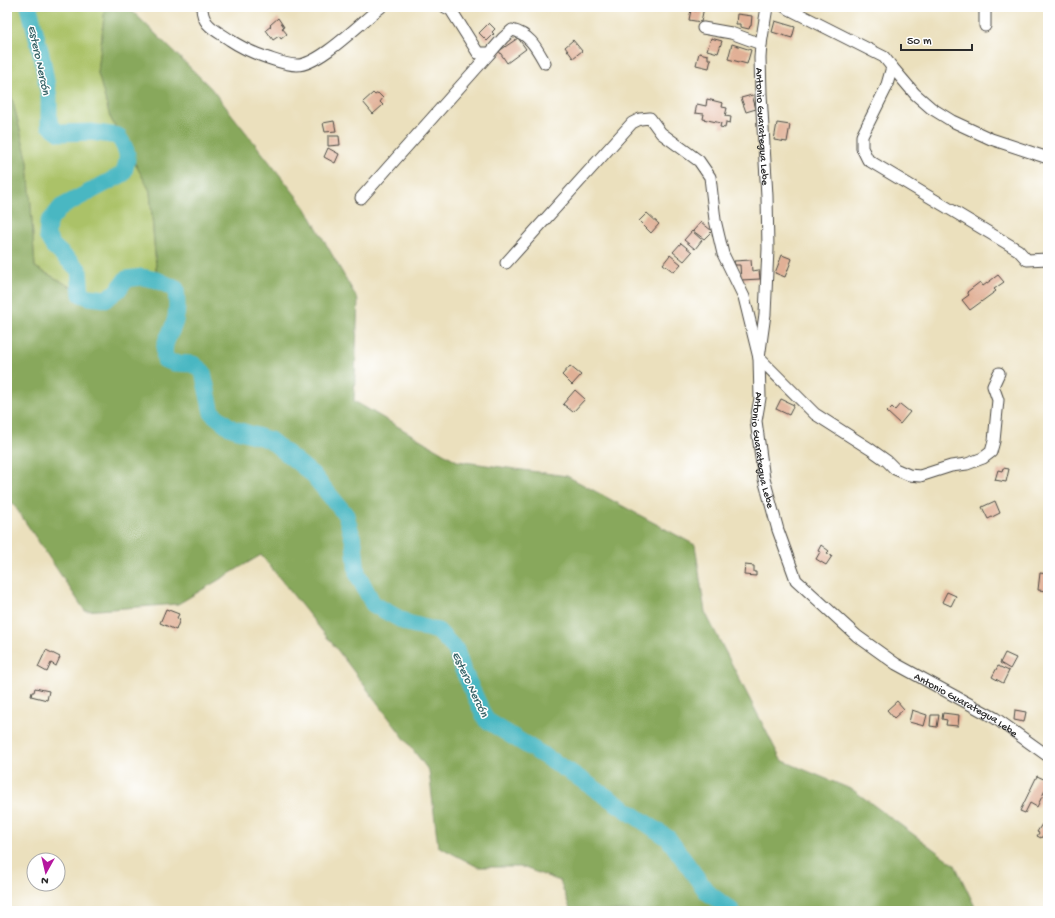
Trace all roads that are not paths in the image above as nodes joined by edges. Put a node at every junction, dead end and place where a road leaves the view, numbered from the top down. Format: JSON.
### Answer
{"nodes":[{"id":1,"x":202,"y":7,"type":"edge"},
{"id":2,"x":381,"y":7,"type":"edge"},
{"id":3,"x":445,"y":7,"type":"edge"},
{"id":4,"x":767,"y":7,"type":"edge"},
{"id":5,"x":785,"y":7,"type":"edge"},
{"id":6,"x":985,"y":7,"type":"edge"},
{"id":7,"x":984,"y":26,"type":"dead end"},
{"id":8,"x":703,"y":28,"type":"dead end"},
{"id":9,"x":760,"y":44,"type":"junction"},
{"id":10,"x":490,"y":53,"type":"junction"},
{"id":11,"x":545,"y":63,"type":"dead end"},
{"id":12,"x":892,"y":67,"type":"junction"},
{"id":13,"x":1048,"y":158,"type":"edge"},
{"id":14,"x":361,"y":198,"type":"dead end"},
{"id":15,"x":1048,"y":259,"type":"edge"},
{"id":16,"x":506,"y":263,"type":"dead end"},
{"id":17,"x":759,"y":358,"type":"junction"},
{"id":18,"x":999,"y":373,"type":"dead end"},
{"id":19,"x":1048,"y":756,"type":"edge"}],
"edges":[{"from":1,"to":2,"type":"street"},
{"from":3,"to":10,"type":"street"},
{"from":4,"to":9,"type":"street","name":"Antonio Guarategua Lebe"},
{"from":5,"to":12,"type":"street"},
{"from":6,"to":7,"type":"street"},
{"from":8,"to":9,"type":"street"},
{"from":9,"to":17,"type":"street","name":"Antonio Guarategua Lebe"},
{"from":10,"to":11,"type":"street"},
{"from":10,"to":14,"type":"street"},
{"from":12,"to":13,"type":"street"},
{"from":12,"to":15,"type":"street"},
{"from":16,"to":17,"type":"street"},
{"from":17,"to":18,"type":"street"},
{"from":17,"to":19,"type":"street","name":"Antonio Guarategua Lebe"}]}
